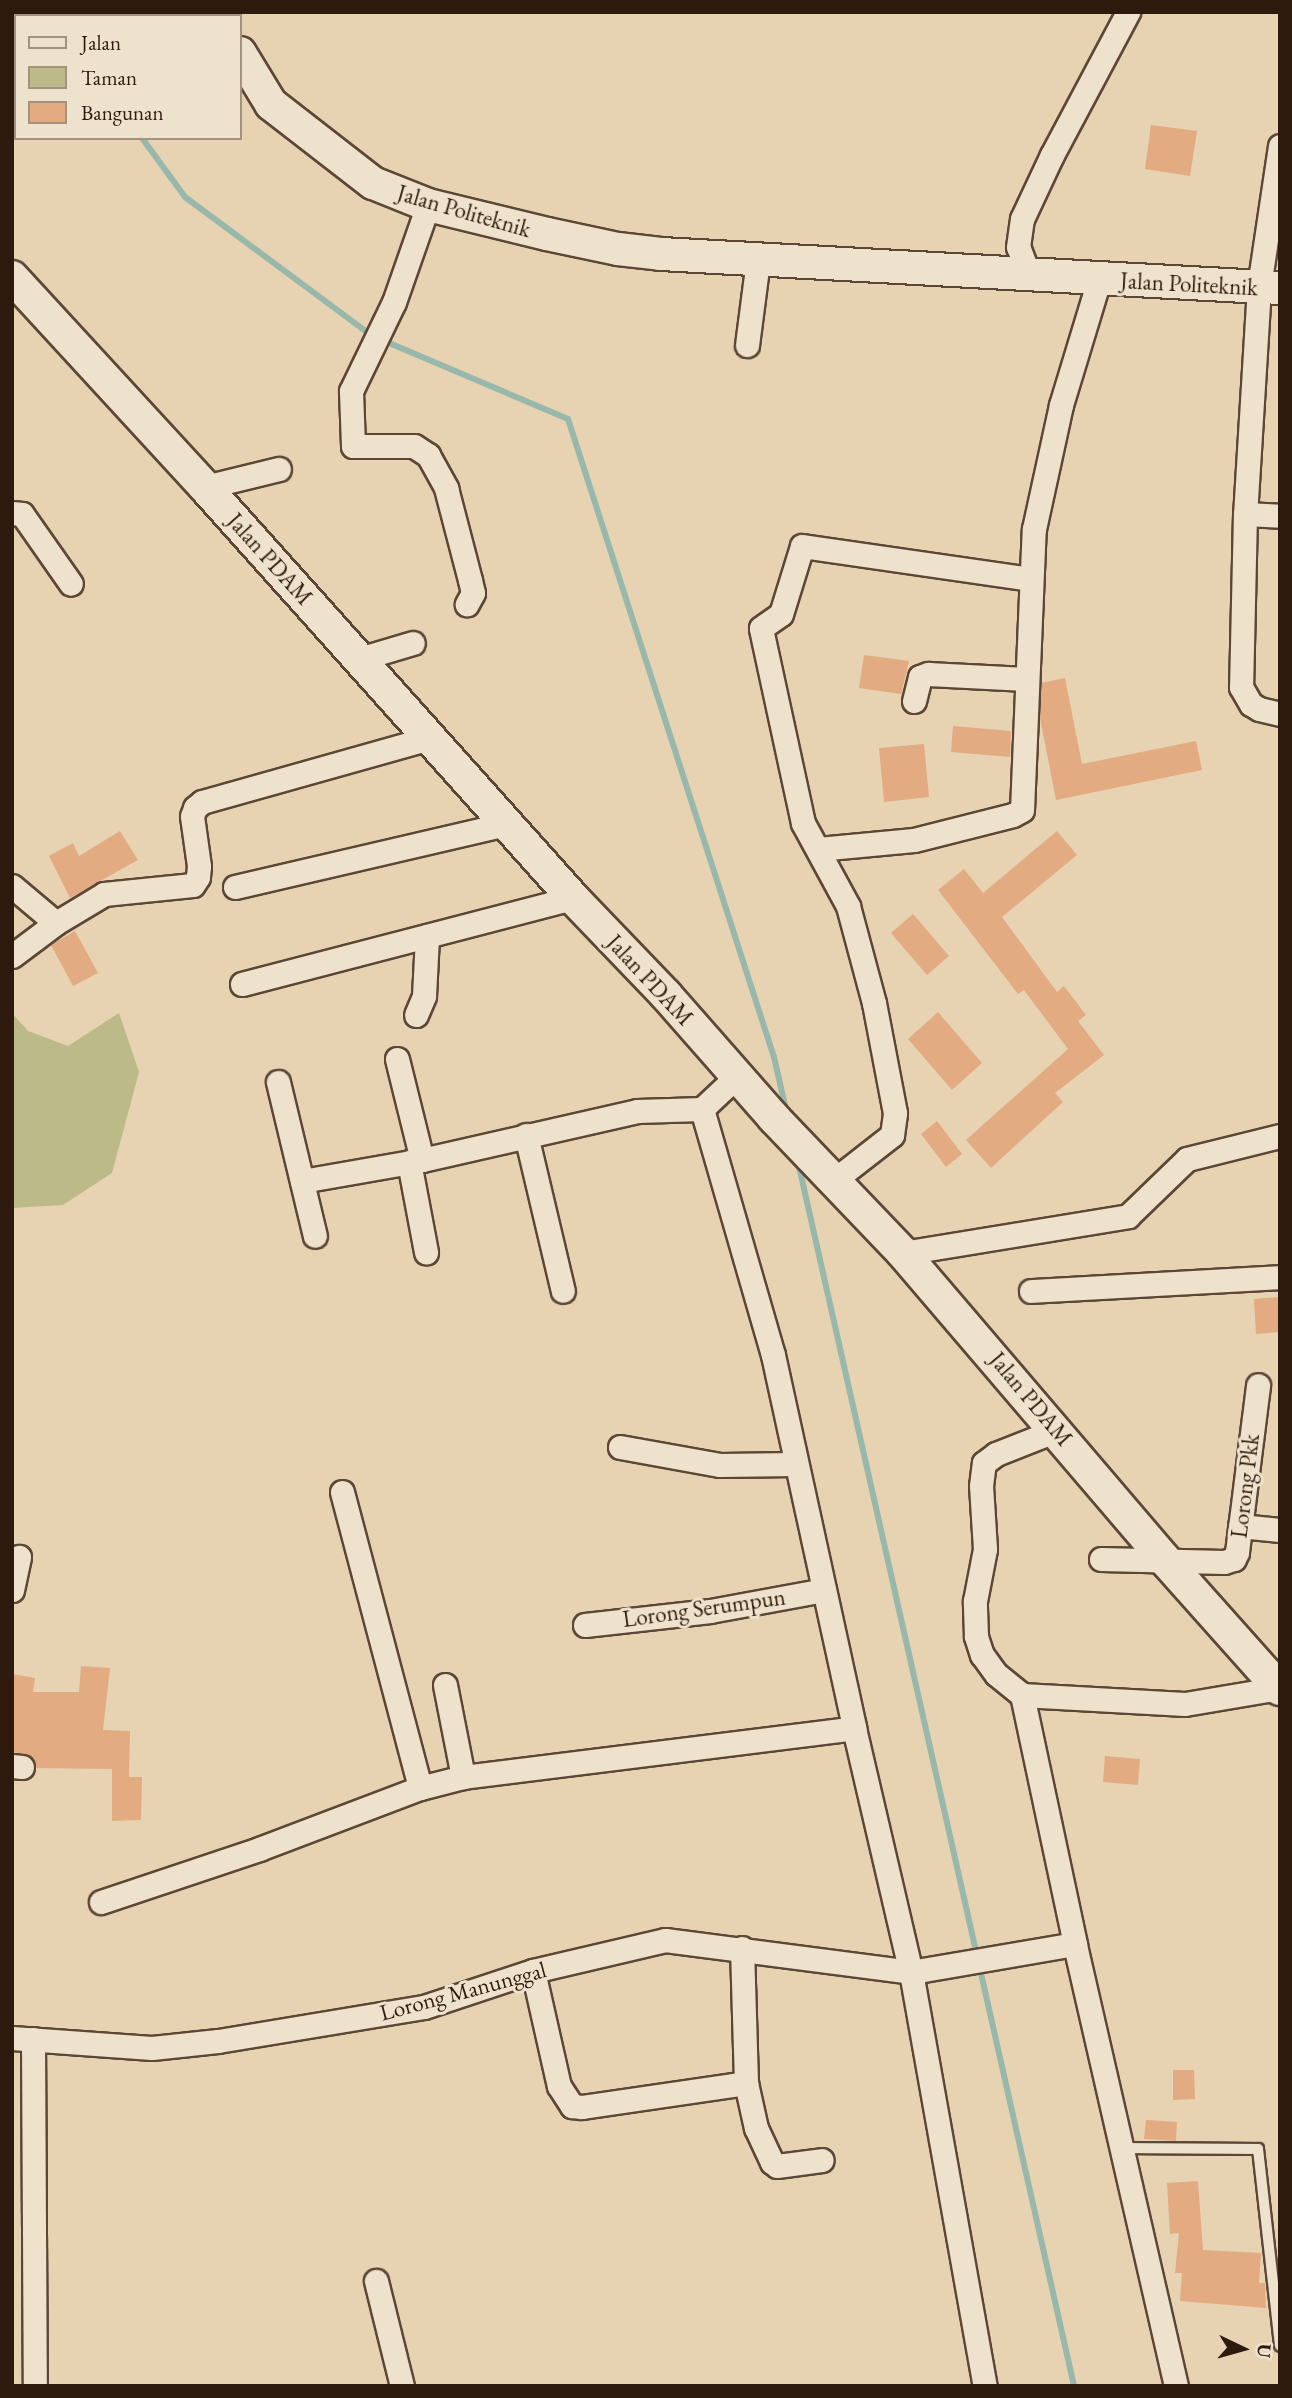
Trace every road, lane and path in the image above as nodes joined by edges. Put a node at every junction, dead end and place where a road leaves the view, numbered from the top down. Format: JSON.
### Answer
{"nodes":[{"id":1,"x":1128,"y":12,"type":"edge"},
{"id":2,"x":242,"y":56,"type":"edge"},
{"id":3,"x":1280,"y":146,"type":"edge"},
{"id":4,"x":428,"y":205,"type":"junction"},
{"id":5,"x":758,"y":260,"type":"junction"},
{"id":6,"x":1029,"y":275,"type":"junction"},
{"id":7,"x":12,"y":277,"type":"edge"},
{"id":8,"x":1099,"y":280,"type":"junction"},
{"id":9,"x":1269,"y":288,"type":"edge"},
{"id":10,"x":747,"y":345,"type":"dead end"},
{"id":11,"x":279,"y":469,"type":"dead end"},
{"id":12,"x":205,"y":487,"type":"junction"},
{"id":13,"x":12,"y":513,"type":"edge"},
{"id":14,"x":1245,"y":514,"type":"junction"},
{"id":15,"x":1280,"y":516,"type":"edge"},
{"id":16,"x":1031,"y":579,"type":"junction"},
{"id":17,"x":71,"y":584,"type":"dead end"},
{"id":18,"x":467,"y":604,"type":"dead end"},
{"id":19,"x":413,"y":643,"type":"dead end"},
{"id":20,"x":359,"y":659,"type":"junction"},
{"id":21,"x":1026,"y":680,"type":"junction"},
{"id":22,"x":914,"y":701,"type":"dead end"},
{"id":23,"x":1280,"y":714,"type":"edge"},
{"id":24,"x":429,"y":738,"type":"junction"},
{"id":25,"x":505,"y":824,"type":"junction"},
{"id":26,"x":818,"y":849,"type":"junction"},
{"id":27,"x":12,"y":886,"type":"edge"},
{"id":28,"x":234,"y":887,"type":"dead end"},
{"id":29,"x":573,"y":898,"type":"junction"},
{"id":30,"x":56,"y":923,"type":"junction"},
{"id":31,"x":427,"y":936,"type":"junction"},
{"id":32,"x":12,"y":956,"type":"edge"},
{"id":33,"x":242,"y":984,"type":"dead end"},
{"id":34,"x":416,"y":1015,"type":"dead end"},
{"id":35,"x":397,"y":1059,"type":"dead end"},
{"id":36,"x":737,"y":1076,"type":"junction"},
{"id":37,"x":278,"y":1082,"type":"dead end"},
{"id":38,"x":702,"y":1109,"type":"junction"},
{"id":39,"x":526,"y":1135,"type":"junction"},
{"id":40,"x":1280,"y":1136,"type":"edge"},
{"id":41,"x":416,"y":1161,"type":"junction"},
{"id":42,"x":825,"y":1172,"type":"junction"},
{"id":43,"x":302,"y":1181,"type":"junction"},
{"id":44,"x":315,"y":1236,"type":"dead end"},
{"id":45,"x":426,"y":1252,"type":"dead end"},
{"id":46,"x":903,"y":1252,"type":"junction"},
{"id":47,"x":1280,"y":1277,"type":"edge"},
{"id":48,"x":563,"y":1291,"type":"dead end"},
{"id":49,"x":1031,"y":1291,"type":"dead end"},
{"id":50,"x":1258,"y":1385,"type":"dead end"},
{"id":51,"x":1057,"y":1430,"type":"junction"},
{"id":52,"x":620,"y":1447,"type":"dead end"},
{"id":53,"x":795,"y":1464,"type":"junction"},
{"id":54,"x":342,"y":1492,"type":"dead end"},
{"id":55,"x":1240,"y":1526,"type":"junction"},
{"id":56,"x":1280,"y":1530,"type":"edge"},
{"id":57,"x":19,"y":1557,"type":"dead end"},
{"id":58,"x":1101,"y":1559,"type":"dead end"},
{"id":59,"x":1165,"y":1560,"type":"junction"},
{"id":60,"x":12,"y":1590,"type":"edge"},
{"id":61,"x":824,"y":1590,"type":"junction"},
{"id":62,"x":585,"y":1625,"type":"dead end"},
{"id":63,"x":445,"y":1685,"type":"dead end"},
{"id":64,"x":1280,"y":1689,"type":"edge"},
{"id":65,"x":1022,"y":1695,"type":"junction"},
{"id":66,"x":853,"y":1728,"type":"junction"},
{"id":67,"x":463,"y":1776,"type":"junction"},
{"id":68,"x":419,"y":1788,"type":"junction"},
{"id":69,"x":101,"y":1902,"type":"dead end"},
{"id":70,"x":1075,"y":1944,"type":"junction"},
{"id":71,"x":742,"y":1948,"type":"junction"},
{"id":72,"x":534,"y":1971,"type":"junction"},
{"id":73,"x":911,"y":1972,"type":"junction"},
{"id":74,"x":22,"y":2039,"type":"edge"},
{"id":75,"x":746,"y":2083,"type":"junction"},
{"id":76,"x":1121,"y":2148,"type":"junction"},
{"id":77,"x":822,"y":2160,"type":"dead end"},
{"id":78,"x":376,"y":2281,"type":"dead end"},
{"id":79,"x":1280,"y":2346,"type":"edge"},
{"id":80,"x":34,"y":2386,"type":"edge"},
{"id":81,"x":402,"y":2386,"type":"edge"},
{"id":82,"x":985,"y":2386,"type":"edge"},
{"id":83,"x":1176,"y":2386,"type":"edge"}],
"edges":[{"from":1,"to":6,"type":"street"},
{"from":2,"to":4,"type":"street","name":"Jalan Politeknik"},
{"from":3,"to":9,"type":"street"},
{"from":4,"to":5,"type":"street","name":"Jalan Politeknik"},
{"from":4,"to":18,"type":"street"},
{"from":5,"to":6,"type":"street","name":"Jalan Politeknik"},
{"from":5,"to":10,"type":"street"},
{"from":6,"to":8,"type":"street","name":"Jalan Politeknik"},
{"from":7,"to":12,"type":"street","name":"Jalan PDAM"},
{"from":8,"to":9,"type":"street","name":"Jalan Politeknik"},
{"from":8,"to":16,"type":"street"},
{"from":9,"to":14,"type":"street"},
{"from":11,"to":12,"type":"street"},
{"from":12,"to":20,"type":"street","name":"Jalan PDAM"},
{"from":13,"to":17,"type":"street"},
{"from":14,"to":15,"type":"street"},
{"from":14,"to":23,"type":"street"},
{"from":16,"to":21,"type":"street"},
{"from":16,"to":26,"type":"street"},
{"from":19,"to":20,"type":"street"},
{"from":20,"to":24,"type":"street","name":"Jalan PDAM"},
{"from":21,"to":22,"type":"street"},
{"from":21,"to":26,"type":"street"},
{"from":24,"to":25,"type":"street","name":"Jalan PDAM"},
{"from":24,"to":30,"type":"street"},
{"from":25,"to":28,"type":"street"},
{"from":25,"to":29,"type":"street","name":"Jalan PDAM"},
{"from":26,"to":42,"type":"street"},
{"from":27,"to":30,"type":"street"},
{"from":29,"to":31,"type":"street"},
{"from":29,"to":36,"type":"street","name":"Jalan PDAM"},
{"from":30,"to":32,"type":"street"},
{"from":31,"to":33,"type":"street"},
{"from":31,"to":34,"type":"street"},
{"from":35,"to":41,"type":"street"},
{"from":36,"to":38,"type":"street"},
{"from":36,"to":42,"type":"street","name":"Jalan PDAM"},
{"from":37,"to":43,"type":"street"},
{"from":38,"to":39,"type":"street"},
{"from":38,"to":53,"type":"street"},
{"from":39,"to":41,"type":"street"},
{"from":39,"to":48,"type":"street"},
{"from":40,"to":46,"type":"street"},
{"from":41,"to":43,"type":"street"},
{"from":41,"to":45,"type":"street"},
{"from":42,"to":46,"type":"street","name":"Jalan PDAM"},
{"from":43,"to":44,"type":"street"},
{"from":46,"to":51,"type":"street","name":"Jalan PDAM"},
{"from":47,"to":49,"type":"street"},
{"from":50,"to":55,"type":"street","name":"Lorong Pkk"},
{"from":51,"to":59,"type":"street","name":"Jalan PDAM"},
{"from":51,"to":65,"type":"street"},
{"from":52,"to":53,"type":"street"},
{"from":53,"to":61,"type":"street"},
{"from":54,"to":68,"type":"street"},
{"from":55,"to":56,"type":"street"},
{"from":55,"to":59,"type":"street","name":"Lorong Pkk"},
{"from":57,"to":60,"type":"street"},
{"from":58,"to":59,"type":"street"},
{"from":59,"to":64,"type":"street","name":"Jalan PDAM"},
{"from":61,"to":62,"type":"street","name":"Lorong Serumpun"},
{"from":61,"to":66,"type":"street"},
{"from":63,"to":67,"type":"street"},
{"from":64,"to":65,"type":"street"},
{"from":65,"to":70,"type":"street"},
{"from":66,"to":67,"type":"street"},
{"from":66,"to":73,"type":"street"},
{"from":67,"to":68,"type":"street"},
{"from":68,"to":69,"type":"street"},
{"from":70,"to":73,"type":"street","name":"Lorong Manunggal"},
{"from":70,"to":76,"type":"street"},
{"from":71,"to":72,"type":"street","name":"Lorong Manunggal"},
{"from":71,"to":73,"type":"street","name":"Lorong Manunggal"},
{"from":71,"to":75,"type":"street"},
{"from":72,"to":74,"type":"street","name":"Lorong Manunggal"},
{"from":72,"to":75,"type":"street"},
{"from":73,"to":82,"type":"street"},
{"from":74,"to":80,"type":"street"},
{"from":75,"to":77,"type":"street"},
{"from":76,"to":79,"type":"lane"},
{"from":76,"to":83,"type":"street"},
{"from":78,"to":81,"type":"street"}]}
